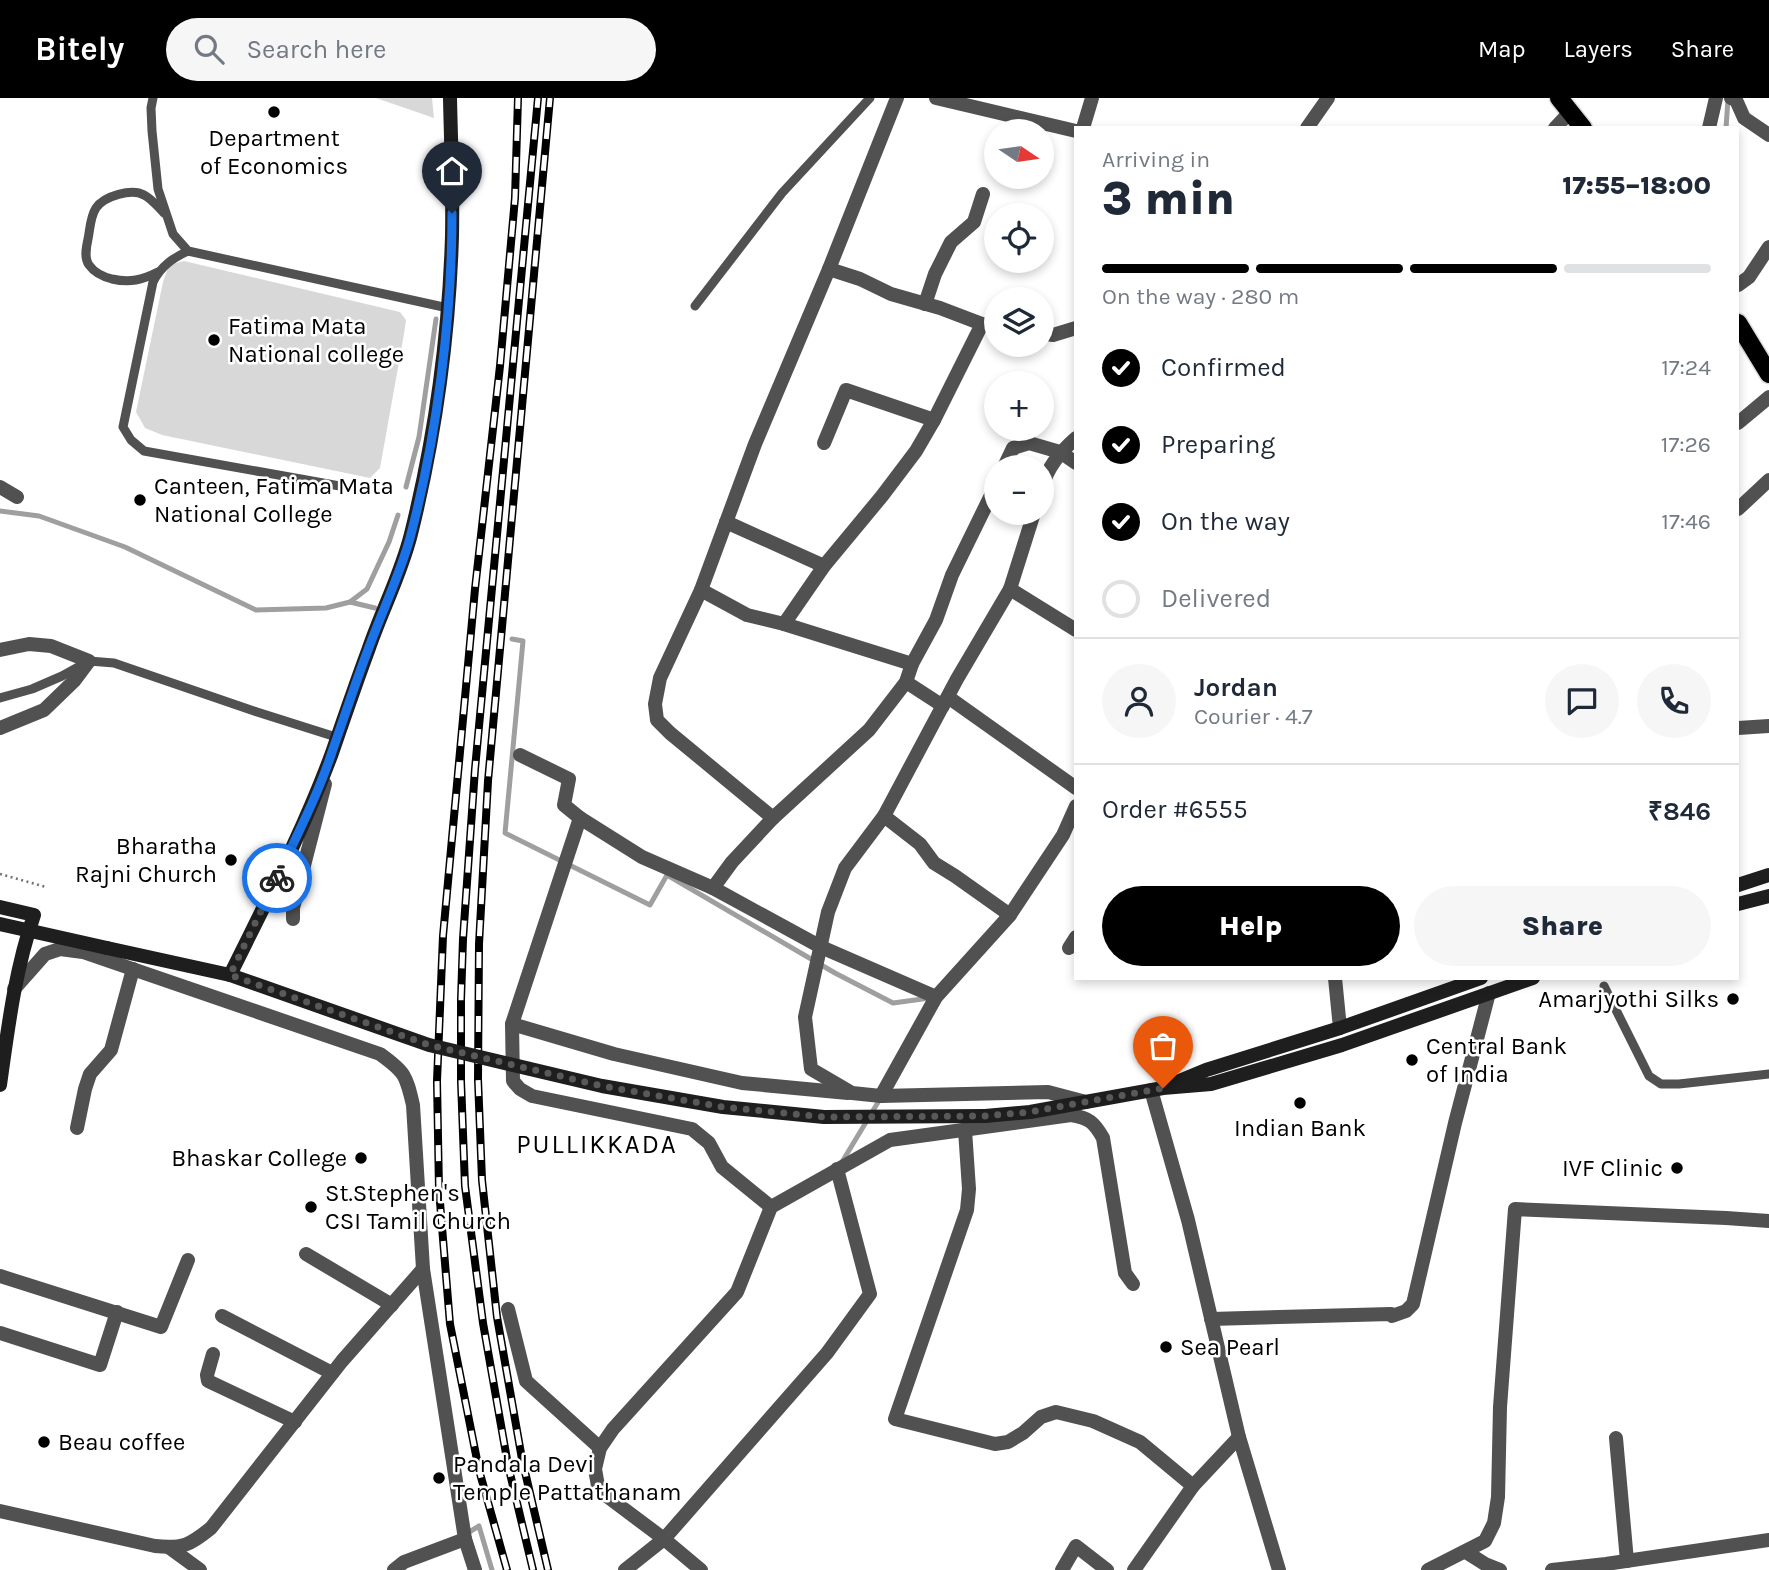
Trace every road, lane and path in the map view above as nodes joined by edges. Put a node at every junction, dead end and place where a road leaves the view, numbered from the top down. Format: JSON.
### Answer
{"nodes":[{"id":1,"x":153,"y":98,"type":"edge"},
{"id":2,"x":450,"y":98,"type":"edge"},
{"id":3,"x":870,"y":98,"type":"edge"},
{"id":4,"x":897,"y":98,"type":"edge"},
{"id":5,"x":936,"y":98,"type":"edge"},
{"id":6,"x":1092,"y":98,"type":"edge"},
{"id":7,"x":1328,"y":98,"type":"edge"},
{"id":8,"x":1733,"y":99,"type":"edge"},
{"id":9,"x":1712,"y":100,"type":"edge"},
{"id":10,"x":1565,"y":105,"type":"edge"},
{"id":11,"x":1084,"y":126,"type":"edge"},
{"id":12,"x":1308,"y":126,"type":"edge"},
{"id":13,"x":1556,"y":126,"type":"edge"},
{"id":14,"x":1581,"y":126,"type":"edge"},
{"id":15,"x":1709,"y":126,"type":"edge"},
{"id":16,"x":1074,"y":131,"type":"edge"},
{"id":17,"x":1769,"y":135,"type":"edge"},
{"id":18,"x":983,"y":194,"type":"dead end"},
{"id":19,"x":167,"y":217,"type":"junction"},
{"id":20,"x":1769,"y":247,"type":"edge"},
{"id":21,"x":188,"y":251,"type":"junction"},
{"id":22,"x":829,"y":269,"type":"junction"},
{"id":23,"x":158,"y":272,"type":"junction"},
{"id":24,"x":1739,"y":284,"type":"edge"},
{"id":25,"x":925,"y":304,"type":"junction"},
{"id":26,"x":695,"y":306,"type":"dead end"},
{"id":27,"x":448,"y":308,"type":"junction"},
{"id":28,"x":984,"y":323,"type":"edge"},
{"id":29,"x":1739,"y":326,"type":"edge"},
{"id":30,"x":1074,"y":329,"type":"edge"},
{"id":31,"x":984,"y":334,"type":"edge"},
{"id":32,"x":1054,"y":335,"type":"edge"},
{"id":33,"x":1769,"y":372,"type":"edge"},
{"id":34,"x":1769,"y":397,"type":"edge"},
{"id":35,"x":934,"y":420,"type":"junction"},
{"id":36,"x":1739,"y":422,"type":"edge"},
{"id":37,"x":1074,"y":440,"type":"edge"},
{"id":38,"x":824,"y":443,"type":"dead end"},
{"id":39,"x":1060,"y":452,"type":"junction"},
{"id":40,"x":1010,"y":455,"type":"edge"},
{"id":41,"x":1074,"y":462,"type":"edge"},
{"id":42,"x":1054,"y":463,"type":"edge"},
{"id":43,"x":1769,"y":480,"type":"edge"},
{"id":44,"x":0,"y":487,"type":"edge"},
{"id":45,"x":362,"y":490,"type":"dead end"},
{"id":46,"x":17,"y":498,"type":"dead end"},
{"id":47,"x":1739,"y":508,"type":"edge"},
{"id":48,"x":984,"y":510,"type":"edge"},
{"id":49,"x":726,"y":522,"type":"junction"},
{"id":50,"x":1030,"y":525,"type":"edge"},
{"id":51,"x":824,"y":566,"type":"junction"},
{"id":52,"x":1010,"y":589,"type":"junction"},
{"id":53,"x":701,"y":590,"type":"junction"},
{"id":54,"x":784,"y":624,"type":"junction"},
{"id":55,"x":1074,"y":629,"type":"edge"},
{"id":56,"x":0,"y":650,"type":"edge"},
{"id":57,"x":89,"y":661,"type":"junction"},
{"id":58,"x":912,"y":664,"type":"junction"},
{"id":59,"x":906,"y":682,"type":"junction"},
{"id":60,"x":0,"y":698,"type":"edge"},
{"id":61,"x":946,"y":702,"type":"junction"},
{"id":62,"x":1769,"y":726,"type":"edge"},
{"id":63,"x":0,"y":727,"type":"edge"},
{"id":64,"x":1739,"y":729,"type":"edge"},
{"id":65,"x":336,"y":737,"type":"junction"},
{"id":66,"x":332,"y":752,"type":"junction"},
{"id":67,"x":520,"y":755,"type":"dead end"},
{"id":68,"x":1074,"y":787,"type":"edge"},
{"id":69,"x":1074,"y":810,"type":"edge"},
{"id":70,"x":884,"y":816,"type":"junction"},
{"id":71,"x":580,"y":818,"type":"junction"},
{"id":72,"x":773,"y":818,"type":"junction"},
{"id":73,"x":0,"y":874,"type":"edge"},
{"id":74,"x":1769,"y":875,"type":"edge"},
{"id":75,"x":1739,"y":885,"type":"edge"},
{"id":76,"x":46,"y":887,"type":"dead end"},
{"id":77,"x":713,"y":888,"type":"junction"},
{"id":78,"x":1769,"y":896,"type":"edge"},
{"id":79,"x":1739,"y":904,"type":"edge"},
{"id":80,"x":0,"y":906,"type":"edge"},
{"id":81,"x":1010,"y":915,"type":"junction"},
{"id":82,"x":293,"y":919,"type":"dead end"},
{"id":83,"x":0,"y":924,"type":"edge"},
{"id":84,"x":29,"y":932,"type":"junction"},
{"id":85,"x":821,"y":947,"type":"junction"},
{"id":86,"x":133,"y":969,"type":"junction"},
{"id":87,"x":230,"y":975,"type":"junction"},
{"id":88,"x":1335,"y":980,"type":"edge"},
{"id":89,"x":1475,"y":980,"type":"edge"},
{"id":90,"x":1527,"y":980,"type":"edge"},
{"id":91,"x":1604,"y":986,"type":"dead end"},
{"id":92,"x":14,"y":989,"type":"junction"},
{"id":93,"x":1489,"y":993,"type":"junction"},
{"id":94,"x":936,"y":997,"type":"junction"},
{"id":95,"x":512,"y":1024,"type":"junction"},
{"id":96,"x":1340,"y":1028,"type":"junction"},
{"id":97,"x":1769,"y":1074,"type":"edge"},
{"id":98,"x":0,"y":1085,"type":"edge"},
{"id":99,"x":1157,"y":1089,"type":"junction"},
{"id":100,"x":852,"y":1093,"type":"junction"},
{"id":101,"x":881,"y":1096,"type":"junction"},
{"id":102,"x":1094,"y":1100,"type":"junction"},
{"id":103,"x":1091,"y":1122,"type":"junction"},
{"id":104,"x":76,"y":1128,"type":"dead end"},
{"id":105,"x":965,"y":1130,"type":"junction"},
{"id":106,"x":837,"y":1169,"type":"junction"},
{"id":107,"x":771,"y":1207,"type":"junction"},
{"id":108,"x":1769,"y":1221,"type":"edge"},
{"id":109,"x":306,"y":1254,"type":"dead end"},
{"id":110,"x":188,"y":1260,"type":"dead end"},
{"id":111,"x":423,"y":1269,"type":"junction"},
{"id":112,"x":0,"y":1276,"type":"edge"},
{"id":113,"x":1133,"y":1284,"type":"dead end"},
{"id":114,"x":391,"y":1305,"type":"junction"},
{"id":115,"x":508,"y":1309,"type":"dead end"},
{"id":116,"x":117,"y":1312,"type":"junction"},
{"id":117,"x":222,"y":1316,"type":"dead end"},
{"id":118,"x":1211,"y":1319,"type":"junction"},
{"id":119,"x":0,"y":1333,"type":"edge"},
{"id":120,"x":214,"y":1354,"type":"dead end"},
{"id":121,"x":332,"y":1373,"type":"junction"},
{"id":122,"x":295,"y":1422,"type":"junction"},
{"id":123,"x":1239,"y":1437,"type":"junction"},
{"id":124,"x":1616,"y":1438,"type":"dead end"},
{"id":125,"x":600,"y":1448,"type":"junction"},
{"id":126,"x":1192,"y":1486,"type":"junction"},
{"id":127,"x":0,"y":1511,"type":"edge"},
{"id":128,"x":464,"y":1539,"type":"junction"},
{"id":129,"x":664,"y":1539,"type":"junction"},
{"id":130,"x":1769,"y":1540,"type":"edge"},
{"id":131,"x":170,"y":1548,"type":"junction"},
{"id":132,"x":1466,"y":1552,"type":"junction"},
{"id":133,"x":1628,"y":1561,"type":"junction"},
{"id":134,"x":200,"y":1570,"type":"edge"},
{"id":135,"x":394,"y":1570,"type":"edge"},
{"id":136,"x":475,"y":1570,"type":"edge"},
{"id":137,"x":625,"y":1570,"type":"edge"},
{"id":138,"x":701,"y":1570,"type":"edge"},
{"id":139,"x":1062,"y":1570,"type":"edge"},
{"id":140,"x":1107,"y":1570,"type":"edge"},
{"id":141,"x":1134,"y":1570,"type":"edge"},
{"id":142,"x":1279,"y":1570,"type":"edge"},
{"id":143,"x":1428,"y":1570,"type":"edge"},
{"id":144,"x":1500,"y":1570,"type":"edge"},
{"id":145,"x":1552,"y":1570,"type":"edge"}],
"edges":[{"from":1,"to":19,"type":"lane"},
{"from":2,"to":27,"type":"main road"},
{"from":3,"to":26,"type":"lane"},
{"from":4,"to":22,"type":"street"},
{"from":5,"to":16,"type":"street"},
{"from":6,"to":11,"type":"street"},
{"from":7,"to":12,"type":"street"},
{"from":8,"to":17,"type":"street"},
{"from":9,"to":15,"type":"street"},
{"from":10,"to":13,"type":"street"},
{"from":10,"to":14,"type":"main road"},
{"from":18,"to":25,"type":"street"},
{"from":19,"to":21,"type":"lane"},
{"from":19,"to":23,"type":"lane"},
{"from":20,"to":24,"type":"street"},
{"from":21,"to":23,"type":"lane"},
{"from":21,"to":27,"type":"lane"},
{"from":22,"to":25,"type":"street"},
{"from":22,"to":49,"type":"street"},
{"from":23,"to":45,"type":"lane"},
{"from":25,"to":28,"type":"street"},
{"from":27,"to":65,"type":"main road"},
{"from":29,"to":33,"type":"main road"},
{"from":30,"to":32,"type":"street"},
{"from":31,"to":35,"type":"street"},
{"from":34,"to":36,"type":"street"},
{"from":35,"to":38,"type":"street"},
{"from":35,"to":51,"type":"street"},
{"from":37,"to":39,"type":"street"},
{"from":39,"to":40,"type":"street"},
{"from":39,"to":41,"type":"street"},
{"from":39,"to":42,"type":"street"},
{"from":43,"to":47,"type":"street"},
{"from":44,"to":46,"type":"street"},
{"from":48,"to":58,"type":"street"},
{"from":49,"to":51,"type":"street"},
{"from":49,"to":53,"type":"street"},
{"from":50,"to":52,"type":"street"},
{"from":51,"to":54,"type":"street"},
{"from":52,"to":55,"type":"street"},
{"from":52,"to":61,"type":"street"},
{"from":53,"to":54,"type":"street"},
{"from":53,"to":72,"type":"street"},
{"from":54,"to":58,"type":"street"},
{"from":56,"to":57,"type":"street"},
{"from":57,"to":60,"type":"lane"},
{"from":57,"to":63,"type":"street"},
{"from":57,"to":65,"type":"lane"},
{"from":58,"to":59,"type":"street"},
{"from":59,"to":61,"type":"street"},
{"from":59,"to":72,"type":"street"},
{"from":61,"to":68,"type":"street"},
{"from":61,"to":70,"type":"street"},
{"from":62,"to":64,"type":"street"},
{"from":65,"to":66,"type":"main road"},
{"from":66,"to":82,"type":"street"},
{"from":66,"to":87,"type":"main road"},
{"from":67,"to":71,"type":"street"},
{"from":69,"to":81,"type":"street"},
{"from":70,"to":81,"type":"street"},
{"from":70,"to":85,"type":"street"},
{"from":71,"to":77,"type":"street"},
{"from":71,"to":95,"type":"street"},
{"from":72,"to":77,"type":"street"},
{"from":73,"to":76,"type":"path"},
{"from":74,"to":75,"type":"main road"},
{"from":77,"to":85,"type":"street"},
{"from":78,"to":79,"type":"main road"},
{"from":80,"to":84,"type":"main road"},
{"from":81,"to":94,"type":"street"},
{"from":83,"to":84,"type":"main road"},
{"from":84,"to":87,"type":"main road","bridge":true},
{"from":84,"to":92,"type":"main road"},
{"from":85,"to":94,"type":"street"},
{"from":85,"to":100,"type":"street"},
{"from":86,"to":92,"type":"street"},
{"from":86,"to":104,"type":"street"},
{"from":86,"to":111,"type":"street"},
{"from":87,"to":102,"type":"main road","bridge":true},
{"from":88,"to":96,"type":"street"},
{"from":89,"to":96,"type":"main road"},
{"from":90,"to":93,"type":"main road"},
{"from":91,"to":97,"type":"lane"},
{"from":92,"to":98,"type":"main road"},
{"from":93,"to":99,"type":"main road"},
{"from":93,"to":118,"type":"street"},
{"from":94,"to":101,"type":"street"},
{"from":95,"to":100,"type":"street"},
{"from":95,"to":107,"type":"street"},
{"from":96,"to":99,"type":"main road"},
{"from":99,"to":102,"type":"main road"},
{"from":99,"to":118,"type":"street"},
{"from":100,"to":101,"type":"street"},
{"from":101,"to":102,"type":"street"},
{"from":102,"to":103,"type":"street"},
{"from":103,"to":105,"type":"street"},
{"from":103,"to":113,"type":"street"},
{"from":105,"to":106,"type":"street"},
{"from":105,"to":126,"type":"street"},
{"from":106,"to":107,"type":"street"},
{"from":106,"to":129,"type":"street"},
{"from":107,"to":125,"type":"street"},
{"from":108,"to":132,"type":"street"},
{"from":109,"to":114,"type":"street"},
{"from":110,"to":116,"type":"street"},
{"from":111,"to":114,"type":"street"},
{"from":111,"to":128,"type":"street"},
{"from":112,"to":116,"type":"street"},
{"from":114,"to":121,"type":"street"},
{"from":115,"to":125,"type":"street"},
{"from":116,"to":119,"type":"street"},
{"from":117,"to":121,"type":"street"},
{"from":118,"to":123,"type":"street"},
{"from":120,"to":122,"type":"street"},
{"from":121,"to":122,"type":"street"},
{"from":122,"to":131,"type":"street"},
{"from":123,"to":126,"type":"street"},
{"from":123,"to":142,"type":"street"},
{"from":124,"to":133,"type":"street"},
{"from":125,"to":129,"type":"street"},
{"from":126,"to":141,"type":"street"},
{"from":127,"to":131,"type":"street"},
{"from":128,"to":135,"type":"street"},
{"from":128,"to":136,"type":"street"},
{"from":129,"to":137,"type":"street"},
{"from":129,"to":138,"type":"street"},
{"from":130,"to":133,"type":"street"},
{"from":131,"to":134,"type":"street"},
{"from":132,"to":143,"type":"street"},
{"from":132,"to":144,"type":"street"},
{"from":133,"to":145,"type":"street"},
{"from":139,"to":140,"type":"street"}]}
